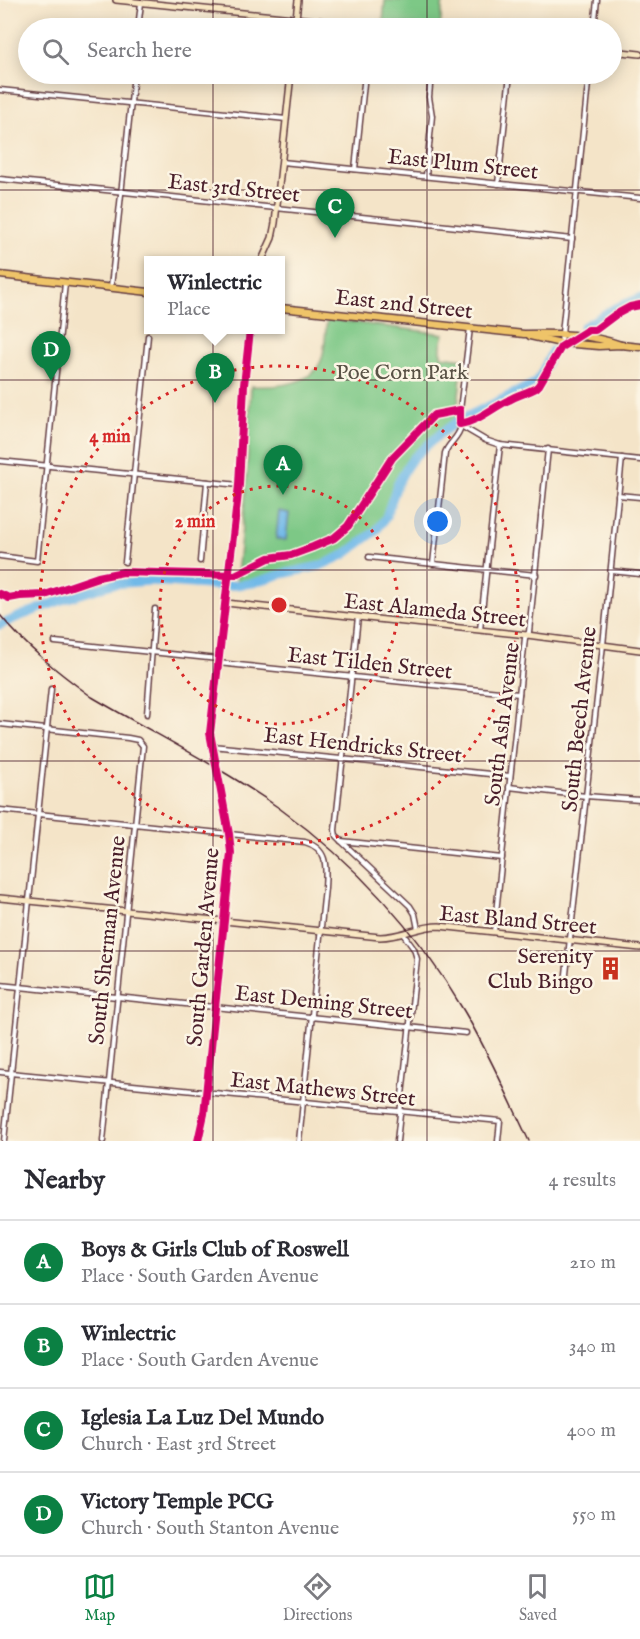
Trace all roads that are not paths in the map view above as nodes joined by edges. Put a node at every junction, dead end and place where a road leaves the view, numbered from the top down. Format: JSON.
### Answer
{"nodes":[{"id":1,"x":116,"y":0,"type":"edge"},
{"id":2,"x":298,"y":0,"type":"edge"},
{"id":3,"x":597,"y":0,"type":"edge"},
{"id":4,"x":141,"y":3,"type":"junction"},
{"id":5,"x":139,"y":18,"type":"edge"},
{"id":6,"x":286,"y":18,"type":"edge"},
{"id":7,"x":296,"y":18,"type":"edge"},
{"id":8,"x":595,"y":18,"type":"edge"},
{"id":9,"x":622,"y":52,"type":"edge"},
{"id":10,"x":640,"y":54,"type":"edge"},
{"id":11,"x":133,"y":84,"type":"edge"},
{"id":12,"x":290,"y":84,"type":"edge"},
{"id":13,"x":364,"y":84,"type":"edge"},
{"id":14,"x":429,"y":84,"type":"edge"},
{"id":15,"x":509,"y":84,"type":"edge"},
{"id":16,"x":588,"y":84,"type":"edge"},
{"id":17,"x":0,"y":90,"type":"edge"},
{"id":18,"x":131,"y":103,"type":"junction"},
{"id":19,"x":286,"y":119,"type":"junction"},
{"id":20,"x":282,"y":162,"type":"junction"},
{"id":21,"x":355,"y":169,"type":"junction"},
{"id":22,"x":426,"y":176,"type":"junction"},
{"id":23,"x":0,"y":179,"type":"edge"},
{"id":24,"x":498,"y":184,"type":"junction"},
{"id":25,"x":121,"y":191,"type":"junction"},
{"id":26,"x":577,"y":191,"type":"junction"},
{"id":27,"x":640,"y":198,"type":"edge"},
{"id":28,"x":277,"y":208,"type":"junction"},
{"id":29,"x":572,"y":239,"type":"junction"},
{"id":30,"x":264,"y":256,"type":"edge"},
{"id":31,"x":0,"y":275,"type":"edge"},
{"id":32,"x":65,"y":282,"type":"junction"},
{"id":33,"x":111,"y":288,"type":"junction"},
{"id":34,"x":144,"y":291,"type":"edge"},
{"id":35,"x":285,"y":308,"type":"edge"},
{"id":36,"x":470,"y":328,"type":"junction"},
{"id":37,"x":250,"y":334,"type":"edge"},
{"id":38,"x":524,"y":334,"type":"junction"},
{"id":39,"x":562,"y":334,"type":"junction"},
{"id":40,"x":148,"y":336,"type":"dead end"},
{"id":41,"x":561,"y":343,"type":"junction"},
{"id":42,"x":621,"y":345,"type":"junction"},
{"id":43,"x":640,"y":347,"type":"edge"},
{"id":44,"x":460,"y":412,"type":"junction"},
{"id":45,"x":434,"y":415,"type":"dead end"},
{"id":46,"x":461,"y":425,"type":"junction"},
{"id":47,"x":500,"y":445,"type":"junction"},
{"id":48,"x":548,"y":449,"type":"junction"},
{"id":49,"x":622,"y":458,"type":"junction"},
{"id":50,"x":640,"y":459,"type":"edge"},
{"id":51,"x":0,"y":461,"type":"edge"},
{"id":52,"x":46,"y":466,"type":"junction"},
{"id":53,"x":135,"y":474,"type":"junction"},
{"id":54,"x":207,"y":482,"type":"junction"},
{"id":55,"x":240,"y":485,"type":"junction"},
{"id":56,"x":618,"y":495,"type":"junction"},
{"id":57,"x":640,"y":497,"type":"edge"},
{"id":58,"x":0,"y":556,"type":"edge"},
{"id":59,"x":369,"y":557,"type":"dead end"},
{"id":60,"x":200,"y":561,"type":"dead end"},
{"id":61,"x":125,"y":562,"type":"dead end"},
{"id":62,"x":433,"y":564,"type":"junction"},
{"id":63,"x":487,"y":570,"type":"junction"},
{"id":64,"x":610,"y":571,"type":"junction"},
{"id":65,"x":640,"y":574,"type":"edge"},
{"id":66,"x":536,"y":575,"type":"junction"},
{"id":67,"x":226,"y":603,"type":"junction"},
{"id":68,"x":155,"y":609,"type":"dead end"},
{"id":69,"x":358,"y":616,"type":"junction"},
{"id":70,"x":480,"y":630,"type":"junction"},
{"id":71,"x":527,"y":635,"type":"junction"},
{"id":72,"x":55,"y":642,"type":"dead end"},
{"id":73,"x":603,"y":645,"type":"junction"},
{"id":74,"x":640,"y":650,"type":"edge"},
{"id":75,"x":152,"y":652,"type":"junction"},
{"id":76,"x":218,"y":661,"type":"junction"},
{"id":77,"x":351,"y":677,"type":"junction"},
{"id":78,"x":51,"y":689,"type":"dead end"},
{"id":79,"x":519,"y":694,"type":"junction"},
{"id":80,"x":147,"y":714,"type":"dead end"},
{"id":81,"x":0,"y":724,"type":"edge"},
{"id":82,"x":47,"y":729,"type":"junction"},
{"id":83,"x":212,"y":746,"type":"junction"},
{"id":84,"x":343,"y":759,"type":"junction"},
{"id":85,"x":510,"y":776,"type":"junction"},
{"id":86,"x":509,"y":787,"type":"junction"},
{"id":87,"x":586,"y":796,"type":"junction"},
{"id":88,"x":640,"y":800,"type":"edge"},
{"id":89,"x":0,"y":810,"type":"edge"},
{"id":90,"x":38,"y":814,"type":"junction"},
{"id":91,"x":135,"y":824,"type":"junction"},
{"id":92,"x":229,"y":834,"type":"junction"},
{"id":93,"x":340,"y":840,"type":"junction"},
{"id":94,"x":502,"y":858,"type":"junction"},
{"id":95,"x":0,"y":898,"type":"edge"},
{"id":96,"x":29,"y":901,"type":"junction"},
{"id":97,"x":126,"y":911,"type":"junction"},
{"id":98,"x":224,"y":921,"type":"junction"},
{"id":99,"x":418,"y":929,"type":"junction"},
{"id":100,"x":321,"y":931,"type":"junction"},
{"id":101,"x":494,"y":932,"type":"junction"},
{"id":102,"x":403,"y":934,"type":"junction"},
{"id":103,"x":570,"y":940,"type":"junction"},
{"id":104,"x":640,"y":948,"type":"edge"},
{"id":105,"x":565,"y":983,"type":"dead end"},
{"id":106,"x":0,"y":985,"type":"edge"},
{"id":107,"x":20,"y":987,"type":"junction"},
{"id":108,"x":118,"y":997,"type":"junction"},
{"id":109,"x":215,"y":1007,"type":"junction"},
{"id":110,"x":312,"y":1017,"type":"junction"},
{"id":111,"x":409,"y":1026,"type":"junction"},
{"id":112,"x":466,"y":1033,"type":"dead end"},
{"id":113,"x":0,"y":1072,"type":"edge"},
{"id":114,"x":11,"y":1073,"type":"junction"},
{"id":115,"x":108,"y":1083,"type":"junction"},
{"id":116,"x":206,"y":1093,"type":"junction"},
{"id":117,"x":303,"y":1102,"type":"junction"},
{"id":118,"x":400,"y":1112,"type":"junction"},
{"id":119,"x":4,"y":1141,"type":"edge"},
{"id":120,"x":103,"y":1141,"type":"edge"},
{"id":121,"x":198,"y":1141,"type":"edge"},
{"id":122,"x":299,"y":1141,"type":"edge"},
{"id":123,"x":397,"y":1141,"type":"edge"},
{"id":124,"x":498,"y":1141,"type":"edge"}],
"edges":[{"from":1,"to":4,"type":"street"},
{"from":2,"to":7,"type":"street"},
{"from":3,"to":8,"type":"street"},
{"from":4,"to":5,"type":"street"},
{"from":4,"to":6,"type":"street"},
{"from":9,"to":10,"type":"street"},
{"from":11,"to":18,"type":"street"},
{"from":12,"to":19,"type":"street"},
{"from":13,"to":21,"type":"street"},
{"from":14,"to":22,"type":"street"},
{"from":15,"to":24,"type":"street"},
{"from":16,"to":26,"type":"street"},
{"from":17,"to":18,"type":"street"},
{"from":18,"to":19,"type":"street"},
{"from":18,"to":25,"type":"street"},
{"from":19,"to":20,"type":"street"},
{"from":20,"to":21,"type":"street","name":"East Plum Street"},
{"from":20,"to":28,"type":"street"},
{"from":21,"to":22,"type":"street","name":"East Plum Street"},
{"from":22,"to":24,"type":"street","name":"East Plum Street"},
{"from":23,"to":25,"type":"street","name":"East 3rd Street"},
{"from":24,"to":26,"type":"street","name":"East Plum Street"},
{"from":25,"to":28,"type":"street","name":"East 3rd Street"},
{"from":25,"to":33,"type":"street"},
{"from":26,"to":27,"type":"street","name":"East Plum Street"},
{"from":26,"to":29,"type":"street"},
{"from":28,"to":29,"type":"street","name":"East 3rd Street"},
{"from":28,"to":30,"type":"street"},
{"from":29,"to":39,"type":"street"},
{"from":31,"to":32,"type":"main road"},
{"from":32,"to":33,"type":"main road"},
{"from":32,"to":52,"type":"street"},
{"from":33,"to":34,"type":"main road"},
{"from":35,"to":36,"type":"main road","name":"East 2nd Street"},
{"from":36,"to":38,"type":"main road","name":"East 2nd Street"},
{"from":36,"to":44,"type":"street"},
{"from":37,"to":55,"type":"street","name":"South Garden Avenue"},
{"from":38,"to":39,"type":"main road","name":"East 2nd Street"},
{"from":38,"to":41,"type":"main road","name":"East 2nd Street"},
{"from":39,"to":41,"type":"street"},
{"from":39,"to":42,"type":"main road","name":"East 2nd Street"},
{"from":40,"to":53,"type":"street"},
{"from":41,"to":42,"type":"main road","name":"East 2nd Street"},
{"from":42,"to":43,"type":"main road","name":"East 2nd Street"},
{"from":44,"to":45,"type":"street"},
{"from":44,"to":46,"type":"street"},
{"from":46,"to":47,"type":"street"},
{"from":46,"to":62,"type":"street"},
{"from":47,"to":48,"type":"street"},
{"from":47,"to":63,"type":"street"},
{"from":48,"to":49,"type":"street"},
{"from":48,"to":66,"type":"street","name":"South Ash Avenue"},
{"from":49,"to":50,"type":"street"},
{"from":49,"to":56,"type":"street","name":"South Beech Avenue"},
{"from":51,"to":52,"type":"street"},
{"from":52,"to":53,"type":"street"},
{"from":52,"to":58,"type":"street"},
{"from":53,"to":54,"type":"street"},
{"from":53,"to":61,"type":"street"},
{"from":54,"to":55,"type":"street"},
{"from":54,"to":60,"type":"street"},
{"from":55,"to":67,"type":"street","name":"South Garden Avenue"},
{"from":56,"to":57,"type":"street"},
{"from":56,"to":64,"type":"street","name":"South Beech Avenue"},
{"from":59,"to":62,"type":"street"},
{"from":62,"to":63,"type":"street"},
{"from":63,"to":66,"type":"street"},
{"from":63,"to":70,"type":"street"},
{"from":64,"to":65,"type":"street"},
{"from":64,"to":73,"type":"street","name":"South Beech Avenue"},
{"from":66,"to":71,"type":"street","name":"South Ash Avenue"},
{"from":67,"to":69,"type":"street","name":"East Alameda Street"},
{"from":67,"to":76,"type":"street","name":"South Garden Avenue"},
{"from":68,"to":75,"type":"street"},
{"from":69,"to":70,"type":"street","name":"East Alameda Street"},
{"from":69,"to":77,"type":"street"},
{"from":70,"to":71,"type":"street","name":"East Alameda Street"},
{"from":71,"to":73,"type":"street","name":"East Alameda Street"},
{"from":71,"to":79,"type":"street","name":"South Ash Avenue"},
{"from":72,"to":75,"type":"street","name":"East Tilden Street"},
{"from":73,"to":74,"type":"street","name":"East Alameda Street"},
{"from":73,"to":87,"type":"street","name":"South Beech Avenue"},
{"from":75,"to":76,"type":"street","name":"East Tilden Street"},
{"from":75,"to":80,"type":"street"},
{"from":76,"to":77,"type":"street","name":"East Tilden Street"},
{"from":76,"to":83,"type":"street","name":"South Garden Avenue"},
{"from":77,"to":79,"type":"street","name":"East Tilden Street"},
{"from":77,"to":84,"type":"street"},
{"from":78,"to":82,"type":"street"},
{"from":79,"to":85,"type":"street","name":"South Ash Avenue"},
{"from":81,"to":82,"type":"street"},
{"from":82,"to":90,"type":"street"},
{"from":82,"to":91,"type":"street","name":"South Sherman Avenue"},
{"from":83,"to":84,"type":"street","name":"East Hendricks Street"},
{"from":83,"to":92,"type":"street","name":"South Garden Avenue"},
{"from":84,"to":85,"type":"street","name":"East Hendricks Street"},
{"from":84,"to":93,"type":"street"},
{"from":85,"to":86,"type":"street","name":"South Ash Avenue"},
{"from":86,"to":87,"type":"street"},
{"from":86,"to":94,"type":"street","name":"South Ash Avenue"},
{"from":87,"to":88,"type":"street"},
{"from":87,"to":103,"type":"street","name":"South Beech Avenue"},
{"from":89,"to":90,"type":"street"},
{"from":90,"to":91,"type":"street"},
{"from":90,"to":96,"type":"street"},
{"from":91,"to":92,"type":"street"},
{"from":91,"to":97,"type":"street","name":"South Sherman Avenue"},
{"from":92,"to":98,"type":"street","name":"South Garden Avenue"},
{"from":92,"to":100,"type":"street"},
{"from":93,"to":94,"type":"street"},
{"from":93,"to":99,"type":"street"},
{"from":94,"to":101,"type":"street","name":"South Ash Avenue"},
{"from":95,"to":96,"type":"street","name":"East Bland Street"},
{"from":96,"to":97,"type":"street","name":"East Bland Street"},
{"from":96,"to":107,"type":"street"},
{"from":97,"to":98,"type":"street","name":"East Bland Street"},
{"from":97,"to":108,"type":"street","name":"South Sherman Avenue"},
{"from":98,"to":100,"type":"street","name":"East Bland Street"},
{"from":98,"to":109,"type":"street","name":"South Garden Avenue"},
{"from":99,"to":101,"type":"street","name":"East Bland Street"},
{"from":99,"to":102,"type":"street","name":"East Bland Street"},
{"from":100,"to":102,"type":"street","name":"East Bland Street"},
{"from":100,"to":110,"type":"street"},
{"from":101,"to":103,"type":"street","name":"East Bland Street"},
{"from":102,"to":111,"type":"street"},
{"from":103,"to":104,"type":"street","name":"East Bland Street"},
{"from":103,"to":105,"type":"street","name":"South Beech Avenue"},
{"from":106,"to":107,"type":"street","name":"East Deming Street"},
{"from":107,"to":108,"type":"street","name":"East Deming Street"},
{"from":107,"to":114,"type":"street"},
{"from":108,"to":109,"type":"street","name":"East Deming Street"},
{"from":108,"to":115,"type":"street","name":"South Sherman Avenue"},
{"from":109,"to":110,"type":"street","name":"East Deming Street"},
{"from":109,"to":116,"type":"street","name":"South Garden Avenue"},
{"from":110,"to":111,"type":"street","name":"East Deming Street"},
{"from":110,"to":117,"type":"street"},
{"from":111,"to":112,"type":"street","name":"East Deming Street"},
{"from":111,"to":118,"type":"street"},
{"from":113,"to":114,"type":"street","name":"East Mathews Street"},
{"from":114,"to":115,"type":"street","name":"East Mathews Street"},
{"from":114,"to":119,"type":"street"},
{"from":115,"to":116,"type":"street","name":"East Mathews Street"},
{"from":115,"to":120,"type":"street","name":"South Sherman Avenue"},
{"from":116,"to":117,"type":"street","name":"East Mathews Street"},
{"from":116,"to":121,"type":"street","name":"South Garden Avenue"},
{"from":117,"to":118,"type":"street","name":"East Mathews Street"},
{"from":117,"to":122,"type":"street"},
{"from":118,"to":123,"type":"street"},
{"from":118,"to":124,"type":"street","name":"East Mathews Street"}]}
